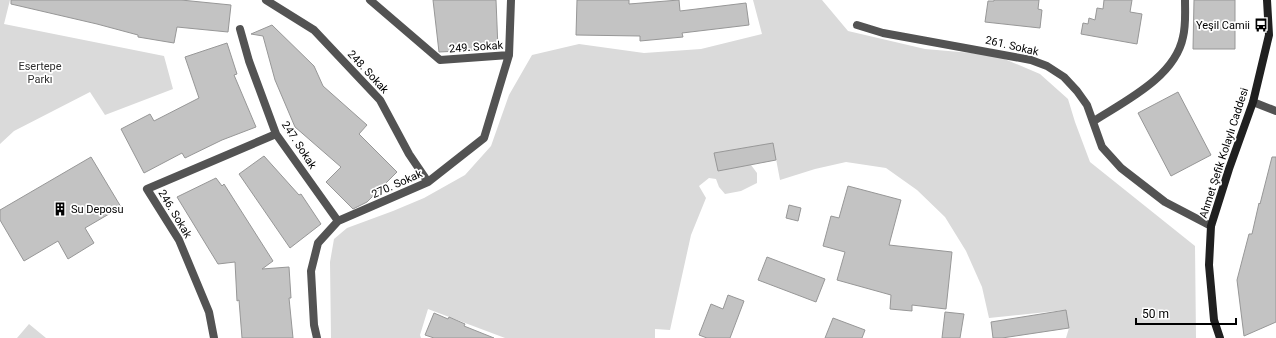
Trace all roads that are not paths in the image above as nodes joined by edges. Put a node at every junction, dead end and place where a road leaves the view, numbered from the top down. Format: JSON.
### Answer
{"nodes":[{"id":1,"x":370,"y":0,"type":"edge"},
{"id":2,"x":511,"y":0,"type":"edge"},
{"id":3,"x":1185,"y":0,"type":"edge"},
{"id":4,"x":1267,"y":0,"type":"edge"},
{"id":5,"x":268,"y":1,"type":"edge"},
{"id":6,"x":857,"y":25,"type":"dead end"},
{"id":7,"x":240,"y":29,"type":"dead end"},
{"id":8,"x":509,"y":55,"type":"junction"},
{"id":9,"x":1253,"y":102,"type":"junction"},
{"id":10,"x":1276,"y":110,"type":"edge"},
{"id":11,"x":1094,"y":122,"type":"junction"},
{"id":12,"x":276,"y":134,"type":"junction"},
{"id":13,"x":428,"y":182,"type":"junction"},
{"id":14,"x":338,"y":221,"type":"junction"},
{"id":15,"x":1211,"y":226,"type":"junction"},
{"id":16,"x":214,"y":338,"type":"edge"},
{"id":17,"x":317,"y":338,"type":"edge"},
{"id":18,"x":1220,"y":338,"type":"edge"}],
"edges":[{"from":1,"to":8,"type":"street","name":"249. Sokak"},
{"from":2,"to":8,"type":"street","name":"270. Sokak"},
{"from":3,"to":11,"type":"street"},
{"from":4,"to":9,"type":"main road","name":"Ahmet Şefik Kolaylı Caddesi"},
{"from":5,"to":13,"type":"street","name":"248. Sokak"},
{"from":6,"to":11,"type":"street","name":"261. Sokak"},
{"from":7,"to":12,"type":"street","name":"247. Sokak"},
{"from":8,"to":13,"type":"street","name":"270. Sokak"},
{"from":9,"to":10,"type":"street"},
{"from":9,"to":15,"type":"main road","name":"Ahmet Şefik Kolaylı Caddesi"},
{"from":11,"to":15,"type":"street","name":"261. Sokak"},
{"from":12,"to":14,"type":"street","name":"247. Sokak"},
{"from":12,"to":16,"type":"street","name":"246. Sokak"},
{"from":13,"to":14,"type":"street","name":"270. Sokak"},
{"from":14,"to":17,"type":"street","name":"270. Sokak"},
{"from":15,"to":18,"type":"main road","name":"Ahmet Şefik Kolaylı Caddesi"}]}
